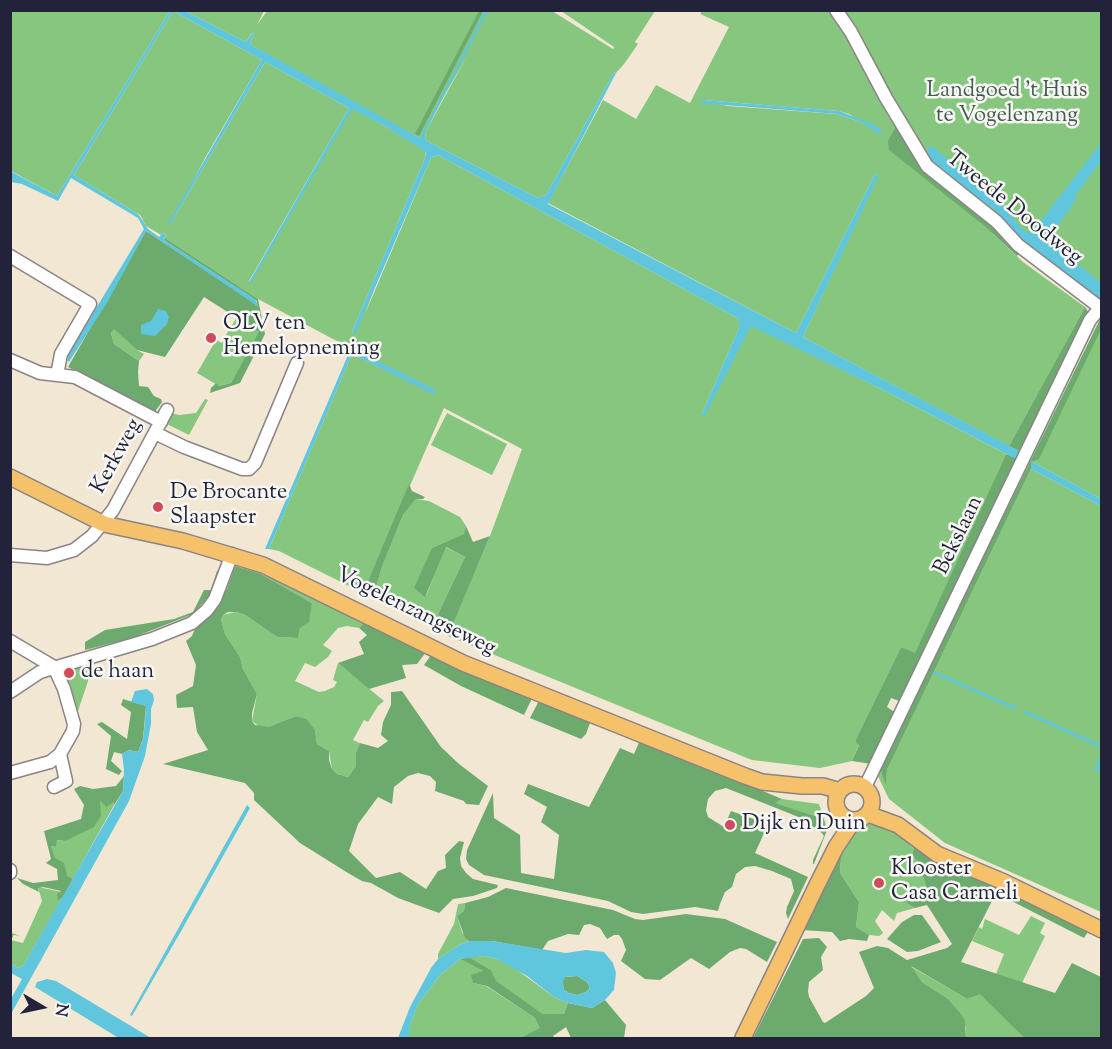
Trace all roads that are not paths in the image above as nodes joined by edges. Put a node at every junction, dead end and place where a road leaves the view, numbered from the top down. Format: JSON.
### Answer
{"nodes":[{"id":1,"x":836,"y":10,"type":"edge"},
{"id":2,"x":10,"y":256,"type":"edge"},
{"id":3,"x":1101,"y":308,"type":"edge"},
{"id":4,"x":10,"y":360,"type":"edge"},
{"id":5,"x":297,"y":363,"type":"dead end"},
{"id":6,"x":57,"y":375,"type":"junction"},
{"id":7,"x":167,"y":410,"type":"dead end"},
{"id":8,"x":158,"y":428,"type":"junction"},
{"id":9,"x":10,"y":477,"type":"edge"},
{"id":10,"x":104,"y":524,"type":"junction"},
{"id":11,"x":232,"y":554,"type":"junction"},
{"id":12,"x":10,"y":555,"type":"edge"},
{"id":13,"x":10,"y":641,"type":"edge"},
{"id":14,"x":54,"y":667,"type":"junction"},
{"id":15,"x":10,"y":693,"type":"edge"},
{"id":16,"x":60,"y":754,"type":"junction"},
{"id":17,"x":10,"y":772,"type":"edge"},
{"id":18,"x":865,"y":787,"type":"junction"},
{"id":19,"x":54,"y":788,"type":"dead end"},
{"id":20,"x":838,"y":795,"type":"junction"},
{"id":21,"x":860,"y":814,"type":"junction"},
{"id":22,"x":1101,"y":930,"type":"edge"},
{"id":23,"x":743,"y":1038,"type":"edge"}],
"edges":[{"from":1,"to":3,"type":"street","name":"Tweede Doodweg"},
{"from":2,"to":6,"type":"street"},
{"from":3,"to":18,"type":"street","name":"Bekslaan"},
{"from":4,"to":6,"type":"street"},
{"from":5,"to":8,"type":"street"},
{"from":6,"to":8,"type":"street"},
{"from":7,"to":8,"type":"street","name":"Kerkweg"},
{"from":8,"to":10,"type":"street","name":"Kerkweg"},
{"from":9,"to":10,"type":"main road","name":"Vogelenzangseweg"},
{"from":10,"to":11,"type":"main road","name":"Vogelenzangseweg"},
{"from":10,"to":12,"type":"street","name":"Kerkweg"},
{"from":11,"to":14,"type":"street"},
{"from":11,"to":20,"type":"main road","name":"Vogelenzangseweg"},
{"from":13,"to":14,"type":"street"},
{"from":14,"to":15,"type":"street"},
{"from":14,"to":16,"type":"street"},
{"from":16,"to":17,"type":"street"},
{"from":16,"to":19,"type":"street"},
{"from":18,"to":20,"type":"main road"},
{"from":18,"to":21,"type":"main road"},
{"from":20,"to":21,"type":"main road"},
{"from":21,"to":22,"type":"main road"},
{"from":21,"to":23,"type":"main road"}]}
